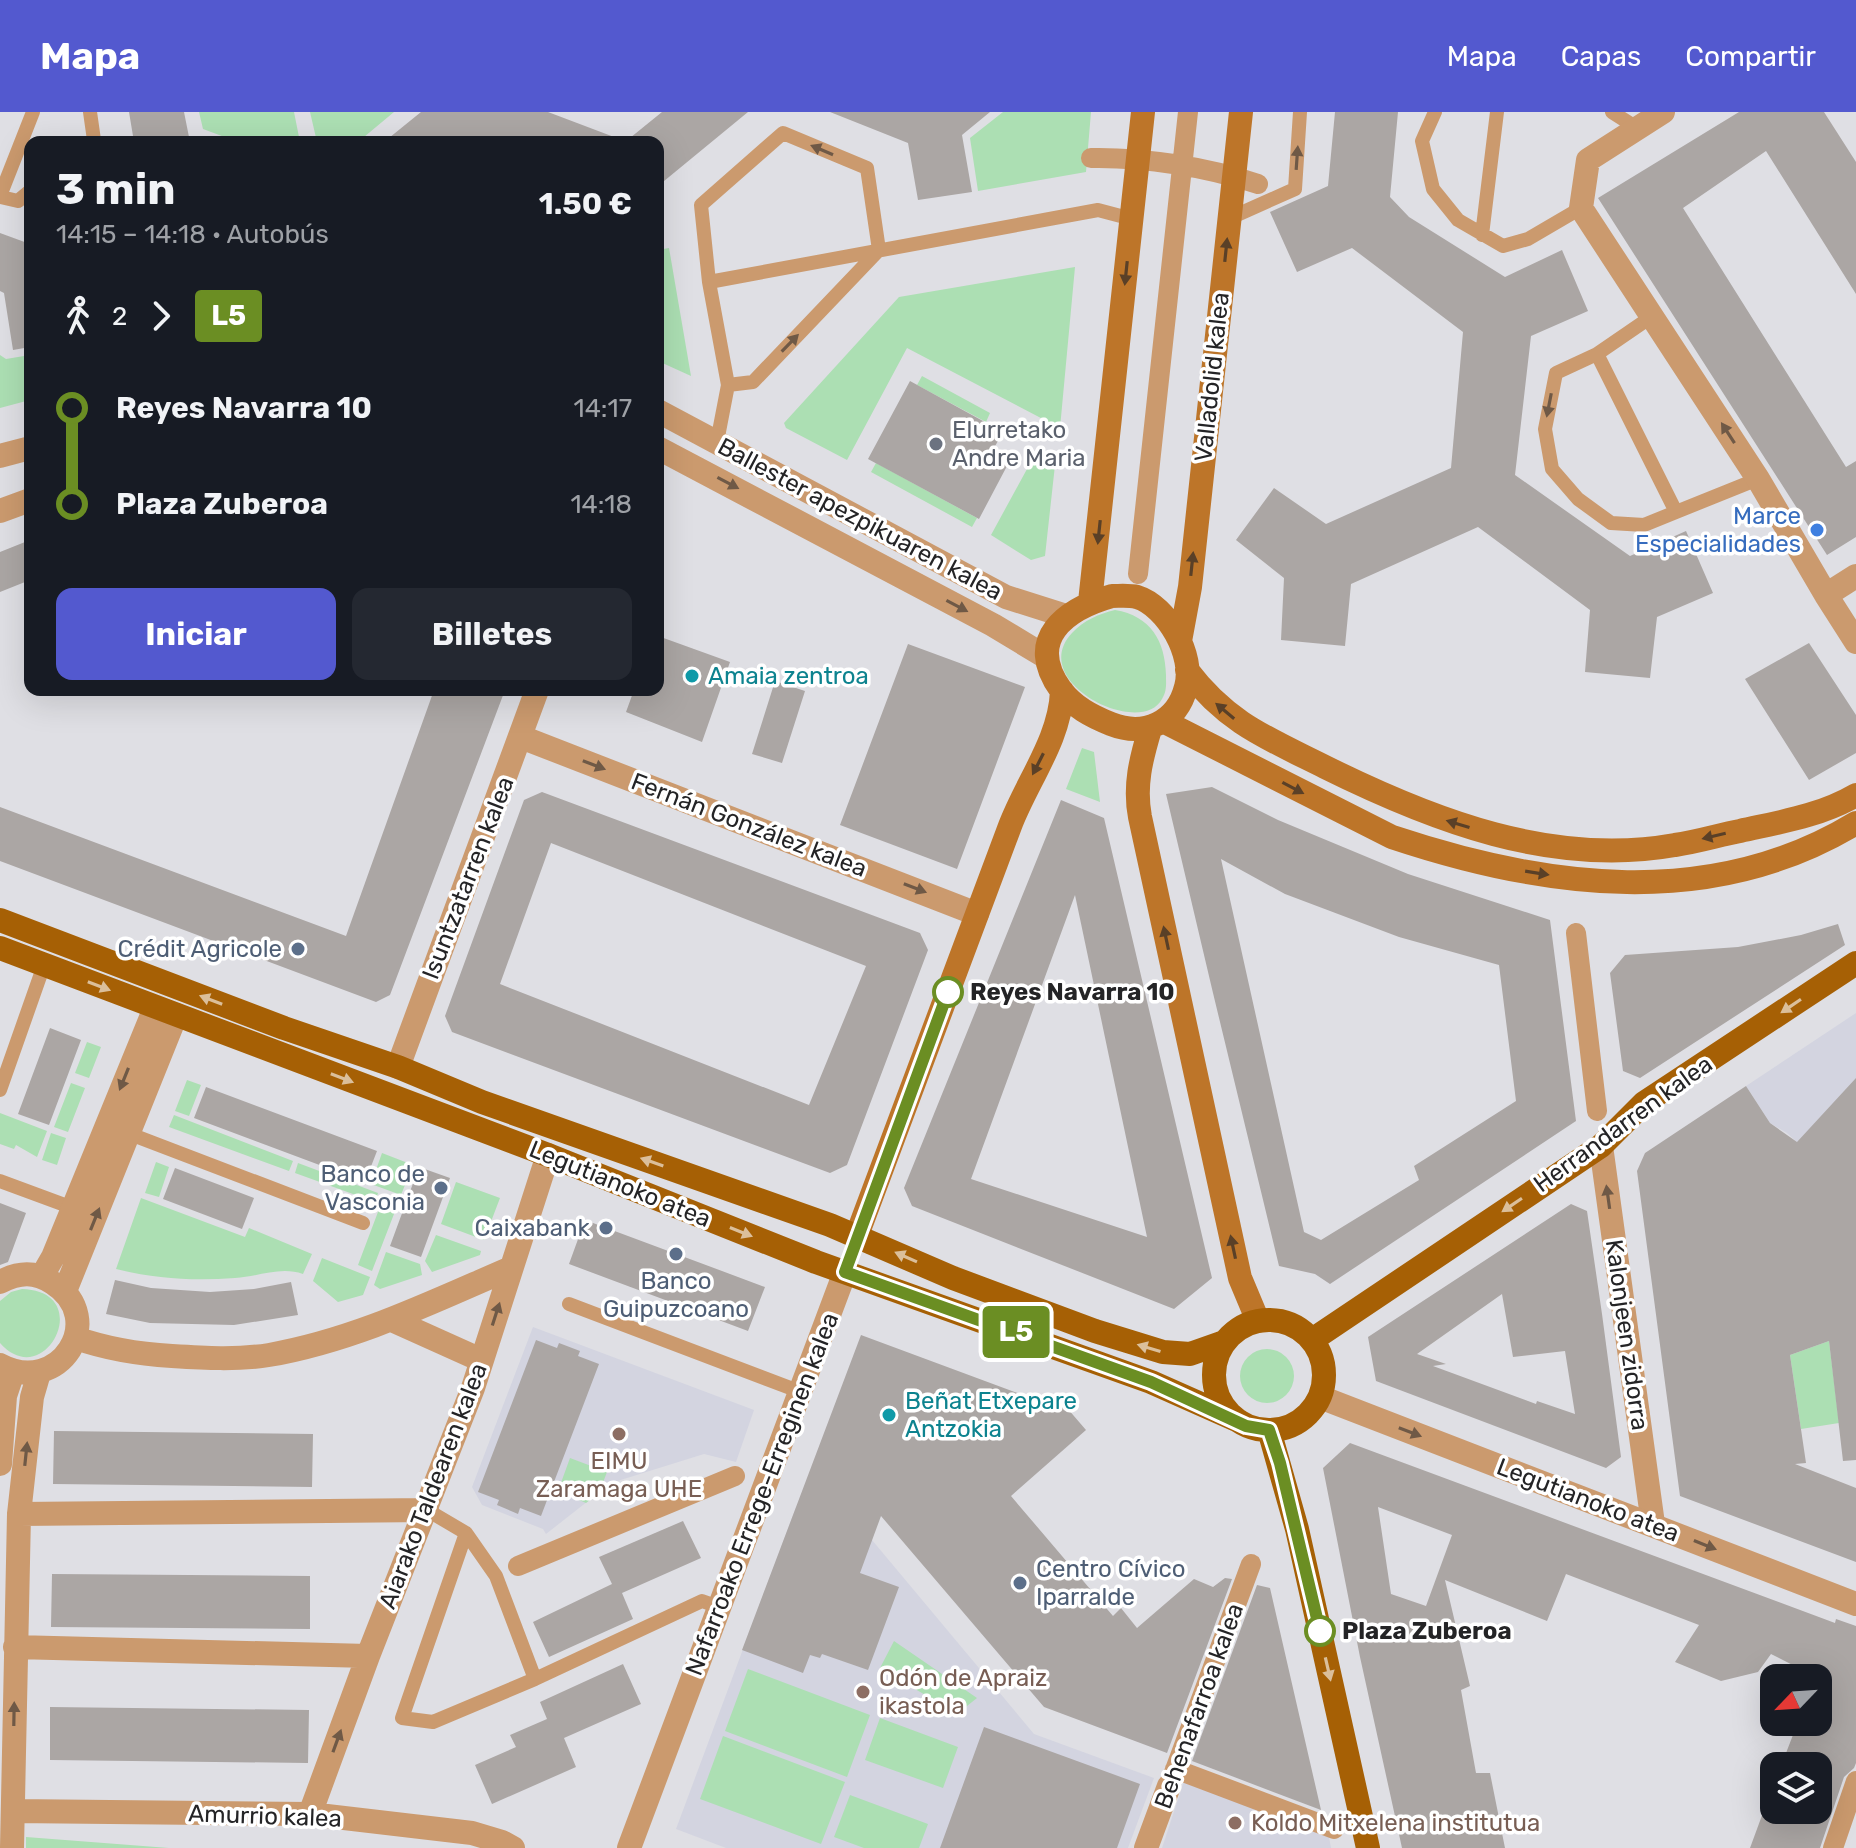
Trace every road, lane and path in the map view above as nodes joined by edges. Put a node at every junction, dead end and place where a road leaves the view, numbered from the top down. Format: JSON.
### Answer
{"nodes":[{"id":1,"x":33,"y":112,"type":"edge"},
{"id":2,"x":90,"y":112,"type":"edge"},
{"id":3,"x":1143,"y":112,"type":"edge"},
{"id":4,"x":1188,"y":112,"type":"edge"},
{"id":5,"x":1241,"y":112,"type":"edge"},
{"id":6,"x":1300,"y":112,"type":"edge"},
{"id":7,"x":1435,"y":112,"type":"edge"},
{"id":8,"x":1497,"y":112,"type":"edge"},
{"id":9,"x":1612,"y":112,"type":"edge"},
{"id":10,"x":1663,"y":112,"type":"edge"},
{"id":11,"x":1637,"y":128,"type":"junction"},
{"id":12,"x":93,"y":136,"type":"edge"},
{"id":13,"x":1091,"y":158,"type":"dead end"},
{"id":14,"x":1137,"y":159,"type":"junction"},
{"id":15,"x":1182,"y":167,"type":"junction"},
{"id":16,"x":1246,"y":180,"type":"junction"},
{"id":17,"x":0,"y":196,"type":"edge"},
{"id":18,"x":24,"y":196,"type":"edge"},
{"id":19,"x":1581,"y":208,"type":"junction"},
{"id":20,"x":1230,"y":218,"type":"junction"},
{"id":21,"x":1132,"y":219,"type":"junction"},
{"id":22,"x":1482,"y":235,"type":"junction"},
{"id":23,"x":879,"y":250,"type":"junction"},
{"id":24,"x":709,"y":282,"type":"junction"},
{"id":25,"x":1651,"y":317,"type":"junction"},
{"id":26,"x":1597,"y":354,"type":"junction"},
{"id":27,"x":728,"y":385,"type":"junction"},
{"id":28,"x":664,"y":414,"type":"edge"},
{"id":29,"x":717,"y":442,"type":"junction"},
{"id":30,"x":24,"y":450,"type":"edge"},
{"id":31,"x":664,"y":451,"type":"edge"},
{"id":32,"x":0,"y":456,"type":"edge"},
{"id":33,"x":1758,"y":479,"type":"junction"},
{"id":34,"x":24,"y":502,"type":"edge"},
{"id":35,"x":0,"y":511,"type":"edge"},
{"id":36,"x":1676,"y":512,"type":"junction"},
{"id":37,"x":1138,"y":574,"type":"dead end"},
{"id":38,"x":1856,"y":576,"type":"edge"},
{"id":39,"x":1826,"y":595,"type":"junction"},
{"id":40,"x":1090,"y":602,"type":"junction"},
{"id":41,"x":1066,"y":616,"type":"junction"},
{"id":42,"x":1180,"y":641,"type":"junction"},
{"id":43,"x":1856,"y":642,"type":"edge"},
{"id":44,"x":1046,"y":657,"type":"junction"},
{"id":45,"x":1187,"y":670,"type":"junction"},
{"id":46,"x":1062,"y":691,"type":"junction"},
{"id":47,"x":535,"y":696,"type":"edge"},
{"id":48,"x":1156,"y":725,"type":"junction"},
{"id":49,"x":521,"y":737,"type":"junction"},
{"id":50,"x":1851,"y":803,"type":"edge"},
{"id":51,"x":1856,"y":823,"type":"edge"},
{"id":52,"x":977,"y":914,"type":"junction"},
{"id":53,"x":0,"y":920,"type":"edge"},
{"id":54,"x":1576,"y":933,"type":"dead end"},
{"id":55,"x":0,"y":948,"type":"edge"},
{"id":56,"x":1856,"y":963,"type":"edge"},
{"id":57,"x":44,"y":965,"type":"junction"},
{"id":58,"x":166,"y":1012,"type":"junction"},
{"id":59,"x":398,"y":1067,"type":"junction"},
{"id":60,"x":0,"y":1090,"type":"edge"},
{"id":61,"x":1597,"y":1111,"type":"dead end"},
{"id":62,"x":130,"y":1134,"type":"junction"},
{"id":63,"x":1601,"y":1146,"type":"junction"},
{"id":64,"x":548,"y":1155,"type":"junction"},
{"id":65,"x":0,"y":1181,"type":"edge"},
{"id":66,"x":73,"y":1208,"type":"junction"},
{"id":67,"x":363,"y":1223,"type":"dead end"},
{"id":68,"x":857,"y":1235,"type":"junction"},
{"id":69,"x":511,"y":1268,"type":"junction"},
{"id":70,"x":845,"y":1272,"type":"junction"},
{"id":71,"x":42,"y":1276,"type":"junction"},
{"id":72,"x":0,"y":1282,"type":"edge"},
{"id":73,"x":65,"y":1291,"type":"junction"},
{"id":74,"x":569,"y":1304,"type":"dead end"},
{"id":75,"x":392,"y":1320,"type":"junction"},
{"id":76,"x":1258,"y":1321,"type":"junction"},
{"id":77,"x":76,"y":1338,"type":"junction"},
{"id":78,"x":1312,"y":1340,"type":"junction"},
{"id":79,"x":1224,"y":1342,"type":"junction"},
{"id":80,"x":481,"y":1360,"type":"junction"},
{"id":81,"x":6,"y":1368,"type":"edge"},
{"id":82,"x":39,"y":1373,"type":"junction"},
{"id":83,"x":801,"y":1392,"type":"junction"},
{"id":84,"x":1320,"y":1397,"type":"junction"},
{"id":85,"x":2,"y":1419,"type":"edge"},
{"id":86,"x":1239,"y":1421,"type":"junction"},
{"id":87,"x":1269,"y":1430,"type":"junction"},
{"id":88,"x":0,"y":1464,"type":"edge"},
{"id":89,"x":735,"y":1476,"type":"dead end"},
{"id":90,"x":427,"y":1510,"type":"junction"},
{"id":91,"x":19,"y":1514,"type":"junction"},
{"id":92,"x":1653,"y":1524,"type":"junction"},
{"id":93,"x":466,"y":1533,"type":"junction"},
{"id":94,"x":1251,"y":1564,"type":"dead end"},
{"id":95,"x":518,"y":1566,"type":"dead end"},
{"id":96,"x":1856,"y":1604,"type":"edge"},
{"id":97,"x":719,"y":1607,"type":"junction"},
{"id":98,"x":15,"y":1647,"type":"junction"},
{"id":99,"x":368,"y":1656,"type":"junction"},
{"id":100,"x":535,"y":1679,"type":"junction"},
{"id":101,"x":1172,"y":1778,"type":"junction"},
{"id":102,"x":1856,"y":1781,"type":"edge"},
{"id":103,"x":13,"y":1811,"type":"junction"},
{"id":104,"x":310,"y":1814,"type":"junction"},
{"id":105,"x":1334,"y":1829,"type":"dead end"},
{"id":106,"x":12,"y":1848,"type":"edge"},
{"id":107,"x":513,"y":1848,"type":"edge"},
{"id":108,"x":629,"y":1848,"type":"edge"},
{"id":109,"x":1146,"y":1848,"type":"edge"},
{"id":110,"x":1368,"y":1848,"type":"edge"},
{"id":111,"x":1833,"y":1848,"type":"edge"}],
"edges":[{"from":1,"to":17,"type":"lane"},
{"from":2,"to":12,"type":"lane"},
{"from":3,"to":14,"type":"main road"},
{"from":4,"to":15,"type":"street"},
{"from":5,"to":16,"type":"main road","name":"Valladolid kalea"},
{"from":20,"to":6,"type":"lane","one_way":true},
{"from":7,"to":22,"type":"lane"},
{"from":8,"to":22,"type":"lane"},
{"from":9,"to":11,"type":"lane"},
{"from":10,"to":11,"type":"street"},
{"from":11,"to":19,"type":"street"},
{"from":13,"to":14,"type":"street"},
{"from":14,"to":15,"type":"street"},
{"from":14,"to":21,"type":"main road"},
{"from":15,"to":16,"type":"street"},
{"from":15,"to":37,"type":"street"},
{"from":16,"to":20,"type":"main road","name":"Valladolid kalea"},
{"from":17,"to":18,"type":"lane"},
{"from":19,"to":22,"type":"lane"},
{"from":19,"to":25,"type":"street"},
{"from":42,"to":20,"type":"main road","name":"Valladolid kalea","one_way":true},
{"from":21,"to":23,"type":"lane"},
{"from":21,"to":40,"type":"main road","one_way":true},
{"from":23,"to":24,"type":"lane"},
{"from":23,"to":24,"type":"lane","one_way":true},
{"from":27,"to":23,"type":"lane","one_way":true},
{"from":24,"to":27,"type":"lane"},
{"from":25,"to":26,"type":"lane"},
{"from":33,"to":25,"type":"street","one_way":true},
{"from":26,"to":36,"type":"lane"},
{"from":26,"to":36,"type":"lane","one_way":true},
{"from":27,"to":29,"type":"lane"},
{"from":28,"to":29,"type":"street","name":"Ballester apezpikuaren kalea"},
{"from":29,"to":41,"type":"street","name":"Ballester apezpikuaren kalea"},
{"from":30,"to":32,"type":"street"},
{"from":31,"to":44,"type":"street","name":"Ballester apezpikuaren kalea","one_way":true},
{"from":33,"to":36,"type":"lane"},
{"from":33,"to":39,"type":"street"},
{"from":34,"to":35,"type":"street"},
{"from":38,"to":39,"type":"street"},
{"from":39,"to":43,"type":"street"},
{"from":40,"to":41,"type":"main road"},
{"from":40,"to":42,"type":"main road"},
{"from":41,"to":44,"type":"main road"},
{"from":42,"to":45,"type":"main road"},
{"from":44,"to":46,"type":"main road"},
{"from":45,"to":48,"type":"main road"},
{"from":50,"to":45,"type":"main road","one_way":true},
{"from":46,"to":48,"type":"main road"},
{"from":46,"to":52,"type":"main road","name":"Nafarroako Errege-Erreginen kalea","one_way":true},
{"from":47,"to":49,"type":"street","name":"Isuntzatarren kalea"},
{"from":48,"to":51,"type":"main road","one_way":true},
{"from":76,"to":48,"type":"main road","one_way":true},
{"from":49,"to":52,"type":"street","name":"Fernán González kalea","one_way":true},
{"from":49,"to":59,"type":"street","name":"Isuntzatarren kalea"},
{"from":52,"to":68,"type":"main road","name":"Nafarroako Errege-Erreginen kalea"},
{"from":59,"to":53,"type":"main road","name":"Legutianoko atea","one_way":true},
{"from":54,"to":61,"type":"street"},
{"from":55,"to":57,"type":"main road","name":"Legutianoko atea"},
{"from":56,"to":63,"type":"main road","name":"Herrandarren kalea","one_way":true},
{"from":57,"to":58,"type":"main road","name":"Legutianoko atea","one_way":true},
{"from":57,"to":60,"type":"lane"},
{"from":58,"to":62,"type":"street"},
{"from":58,"to":64,"type":"main road","name":"Legutianoko atea","one_way":true},
{"from":58,"to":66,"type":"street","one_way":true},
{"from":68,"to":59,"type":"main road","name":"Legutianoko atea","one_way":true},
{"from":62,"to":67,"type":"lane"},
{"from":73,"to":62,"type":"street","one_way":true},
{"from":63,"to":78,"type":"main road","name":"Herrandarren kalea","one_way":true},
{"from":92,"to":63,"type":"street","name":"Kalonjeen zidorra","one_way":true},
{"from":64,"to":69,"type":"street","name":"Aiarako Taldearen kalea"},
{"from":64,"to":70,"type":"main road","name":"Legutianoko atea","one_way":true},
{"from":65,"to":66,"type":"lane"},
{"from":66,"to":71,"type":"street"},
{"from":68,"to":70,"type":"main road","name":"Nafarroako Errege-Erreginen kalea"},
{"from":79,"to":68,"type":"main road","name":"Legutianoko atea","one_way":true},
{"from":69,"to":75,"type":"street"},
{"from":80,"to":69,"type":"street","name":"Aiarako Taldearen kalea","one_way":true},
{"from":70,"to":83,"type":"street","name":"Nafarroako Errege-Erreginen kalea"},
{"from":70,"to":86,"type":"main road","name":"Legutianoko atea"},
{"from":71,"to":72,"type":"street"},
{"from":71,"to":73,"type":"street"},
{"from":73,"to":77,"type":"street"},
{"from":74,"to":83,"type":"lane"},
{"from":75,"to":77,"type":"street"},
{"from":75,"to":80,"type":"street"},
{"from":76,"to":78,"type":"main road"},
{"from":76,"to":79,"type":"main road"},
{"from":77,"to":82,"type":"street"},
{"from":78,"to":84,"type":"main road"},
{"from":79,"to":86,"type":"main road"},
{"from":80,"to":90,"type":"street","name":"Aiarako Taldearen kalea"},
{"from":81,"to":82,"type":"street"},
{"from":81,"to":85,"type":"street"},
{"from":91,"to":82,"type":"street","one_way":true},
{"from":83,"to":97,"type":"street","name":"Nafarroako Errege-Erreginen kalea"},
{"from":84,"to":87,"type":"main road"},
{"from":84,"to":92,"type":"street","name":"Legutianoko atea","one_way":true},
{"from":85,"to":88,"type":"street"},
{"from":86,"to":87,"type":"main road"},
{"from":87,"to":110,"type":"main road","one_way":true},
{"from":89,"to":95,"type":"street"},
{"from":90,"to":91,"type":"street"},
{"from":90,"to":93,"type":"lane"},
{"from":90,"to":99,"type":"street","name":"Aiarako Taldearen kalea"},
{"from":91,"to":98,"type":"street"},
{"from":92,"to":96,"type":"street","name":"Legutianoko atea","one_way":true},
{"from":93,"to":100,"type":"lane"},
{"from":93,"to":100,"type":"lane"},
{"from":94,"to":101,"type":"street","name":"Behenafarroa kalea"},
{"from":97,"to":100,"type":"lane"},
{"from":97,"to":108,"type":"street","name":"Nafarroako Errege-Erreginen kalea"},
{"from":98,"to":99,"type":"street"},
{"from":103,"to":98,"type":"street","one_way":true},
{"from":104,"to":99,"type":"street","name":"Aiarako Taldearen kalea","one_way":true},
{"from":101,"to":105,"type":"street"},
{"from":101,"to":109,"type":"street","name":"Behenafarroa kalea"},
{"from":102,"to":111,"type":"street"},
{"from":103,"to":104,"type":"street","name":"Amurrio kalea"},
{"from":103,"to":106,"type":"street"},
{"from":104,"to":107,"type":"street","name":"Amurrio kalea"}]}
